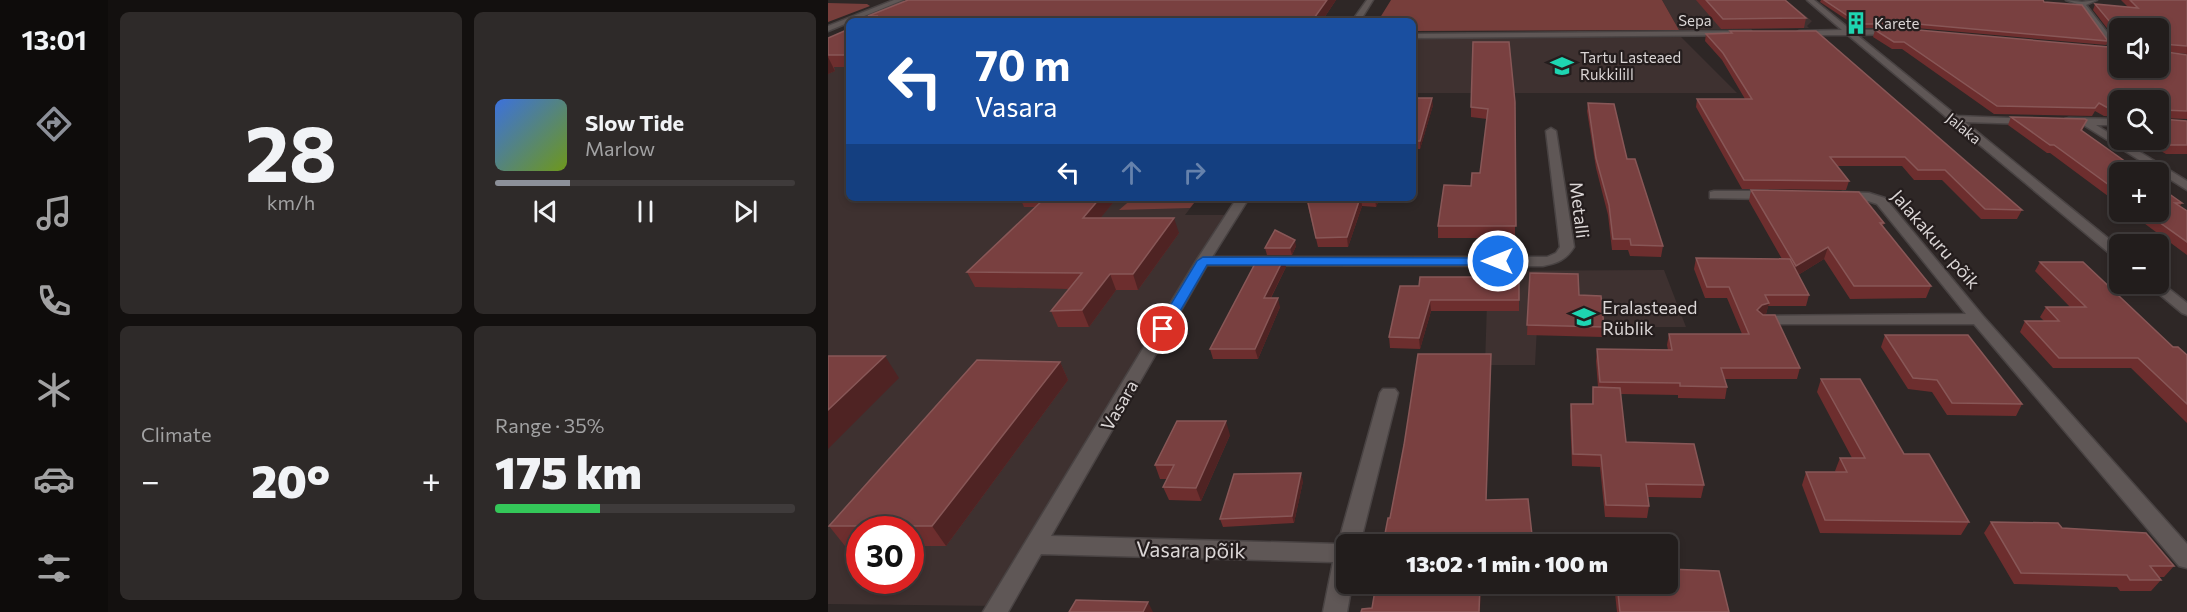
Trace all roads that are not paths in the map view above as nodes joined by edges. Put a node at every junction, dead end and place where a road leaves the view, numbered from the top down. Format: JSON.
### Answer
{"nodes":[{"id":1,"x":900,"y":0,"type":"edge"},
{"id":2,"x":1370,"y":0,"type":"edge"},
{"id":3,"x":1810,"y":0,"type":"edge"},
{"id":4,"x":2069,"y":0,"type":"edge"},
{"id":5,"x":2094,"y":0,"type":"edge"},
{"id":6,"x":2082,"y":4,"type":"junction"},
{"id":7,"x":855,"y":18,"type":"edge"},
{"id":8,"x":1358,"y":18,"type":"edge"},
{"id":9,"x":846,"y":22,"type":"edge"},
{"id":10,"x":828,"y":29,"type":"edge"},
{"id":11,"x":1848,"y":32,"type":"junction"},
{"id":12,"x":1907,"y":32,"type":"edge"},
{"id":13,"x":1763,"y":33,"type":"edge"},
{"id":14,"x":1787,"y":33,"type":"edge"},
{"id":15,"x":1416,"y":36,"type":"edge"},
{"id":16,"x":2109,"y":39,"type":"edge"},
{"id":17,"x":2106,"y":50,"type":"edge"},
{"id":18,"x":2109,"y":50,"type":"edge"},
{"id":19,"x":1953,"y":119,"type":"junction"},
{"id":20,"x":2040,"y":121,"type":"edge"},
{"id":21,"x":2062,"y":121,"type":"edge"},
{"id":22,"x":2085,"y":122,"type":"junction"},
{"id":23,"x":2109,"y":122,"type":"edge"},
{"id":24,"x":1551,"y":131,"type":"dead end"},
{"id":25,"x":2187,"y":186,"type":"edge"},
{"id":26,"x":1714,"y":195,"type":"dead end"},
{"id":27,"x":1781,"y":195,"type":"edge"},
{"id":28,"x":1825,"y":196,"type":"edge"},
{"id":29,"x":1242,"y":201,"type":"edge"},
{"id":30,"x":2109,"y":246,"type":"edge"},
{"id":31,"x":1203,"y":261,"type":"junction"},
{"id":32,"x":2167,"y":294,"type":"edge"},
{"id":33,"x":2187,"y":310,"type":"edge"},
{"id":34,"x":1978,"y":319,"type":"junction"},
{"id":35,"x":1766,"y":321,"type":"edge"},
{"id":36,"x":1389,"y":393,"type":"dead end"},
{"id":37,"x":1352,"y":534,"type":"edge"},
{"id":38,"x":1036,"y":545,"type":"junction"},
{"id":39,"x":1336,"y":552,"type":"edge"},
{"id":40,"x":2187,"y":560,"type":"edge"},
{"id":41,"x":1339,"y":594,"type":"edge"},
{"id":42,"x":995,"y":612,"type":"edge"},
{"id":43,"x":1335,"y":612,"type":"edge"}],
"edges":[{"from":1,"to":7,"type":"street"},
{"from":2,"to":8,"type":"street"},
{"from":3,"to":11,"type":"street","name":"Jalaka"},
{"from":4,"to":6,"type":"street"},
{"from":5,"to":6,"type":"street"},
{"from":6,"to":16,"type":"street"},
{"from":9,"to":10,"type":"street"},
{"from":11,"to":12,"type":"street"},
{"from":11,"to":14,"type":"street"},
{"from":11,"to":19,"type":"street","name":"Jalaka"},
{"from":13,"to":15,"type":"street","name":"Sepa"},
{"from":17,"to":18,"type":"street"},
{"from":19,"to":20,"type":"street"},
{"from":19,"to":30,"type":"street","name":"Jalaka"},
{"from":21,"to":22,"type":"street"},
{"from":22,"to":23,"type":"street"},
{"from":22,"to":25,"type":"street"},
{"from":24,"to":31,"type":"street","name":"Metalli"},
{"from":26,"to":27,"type":"street"},
{"from":28,"to":34,"type":"street","name":"Jalakakuru põik"},
{"from":29,"to":31,"type":"street","name":"Vasara"},
{"from":31,"to":38,"type":"street","name":"Vasara"},
{"from":32,"to":33,"type":"street"},
{"from":34,"to":35,"type":"street","name":"Jalakakuru põik"},
{"from":34,"to":40,"type":"street","name":"Jalakakuru põik"},
{"from":36,"to":37,"type":"street"},
{"from":38,"to":39,"type":"street","name":"Vasara põik"},
{"from":38,"to":42,"type":"street","name":"Vasara"},
{"from":41,"to":43,"type":"street","name":"Vasara põik"}]}
